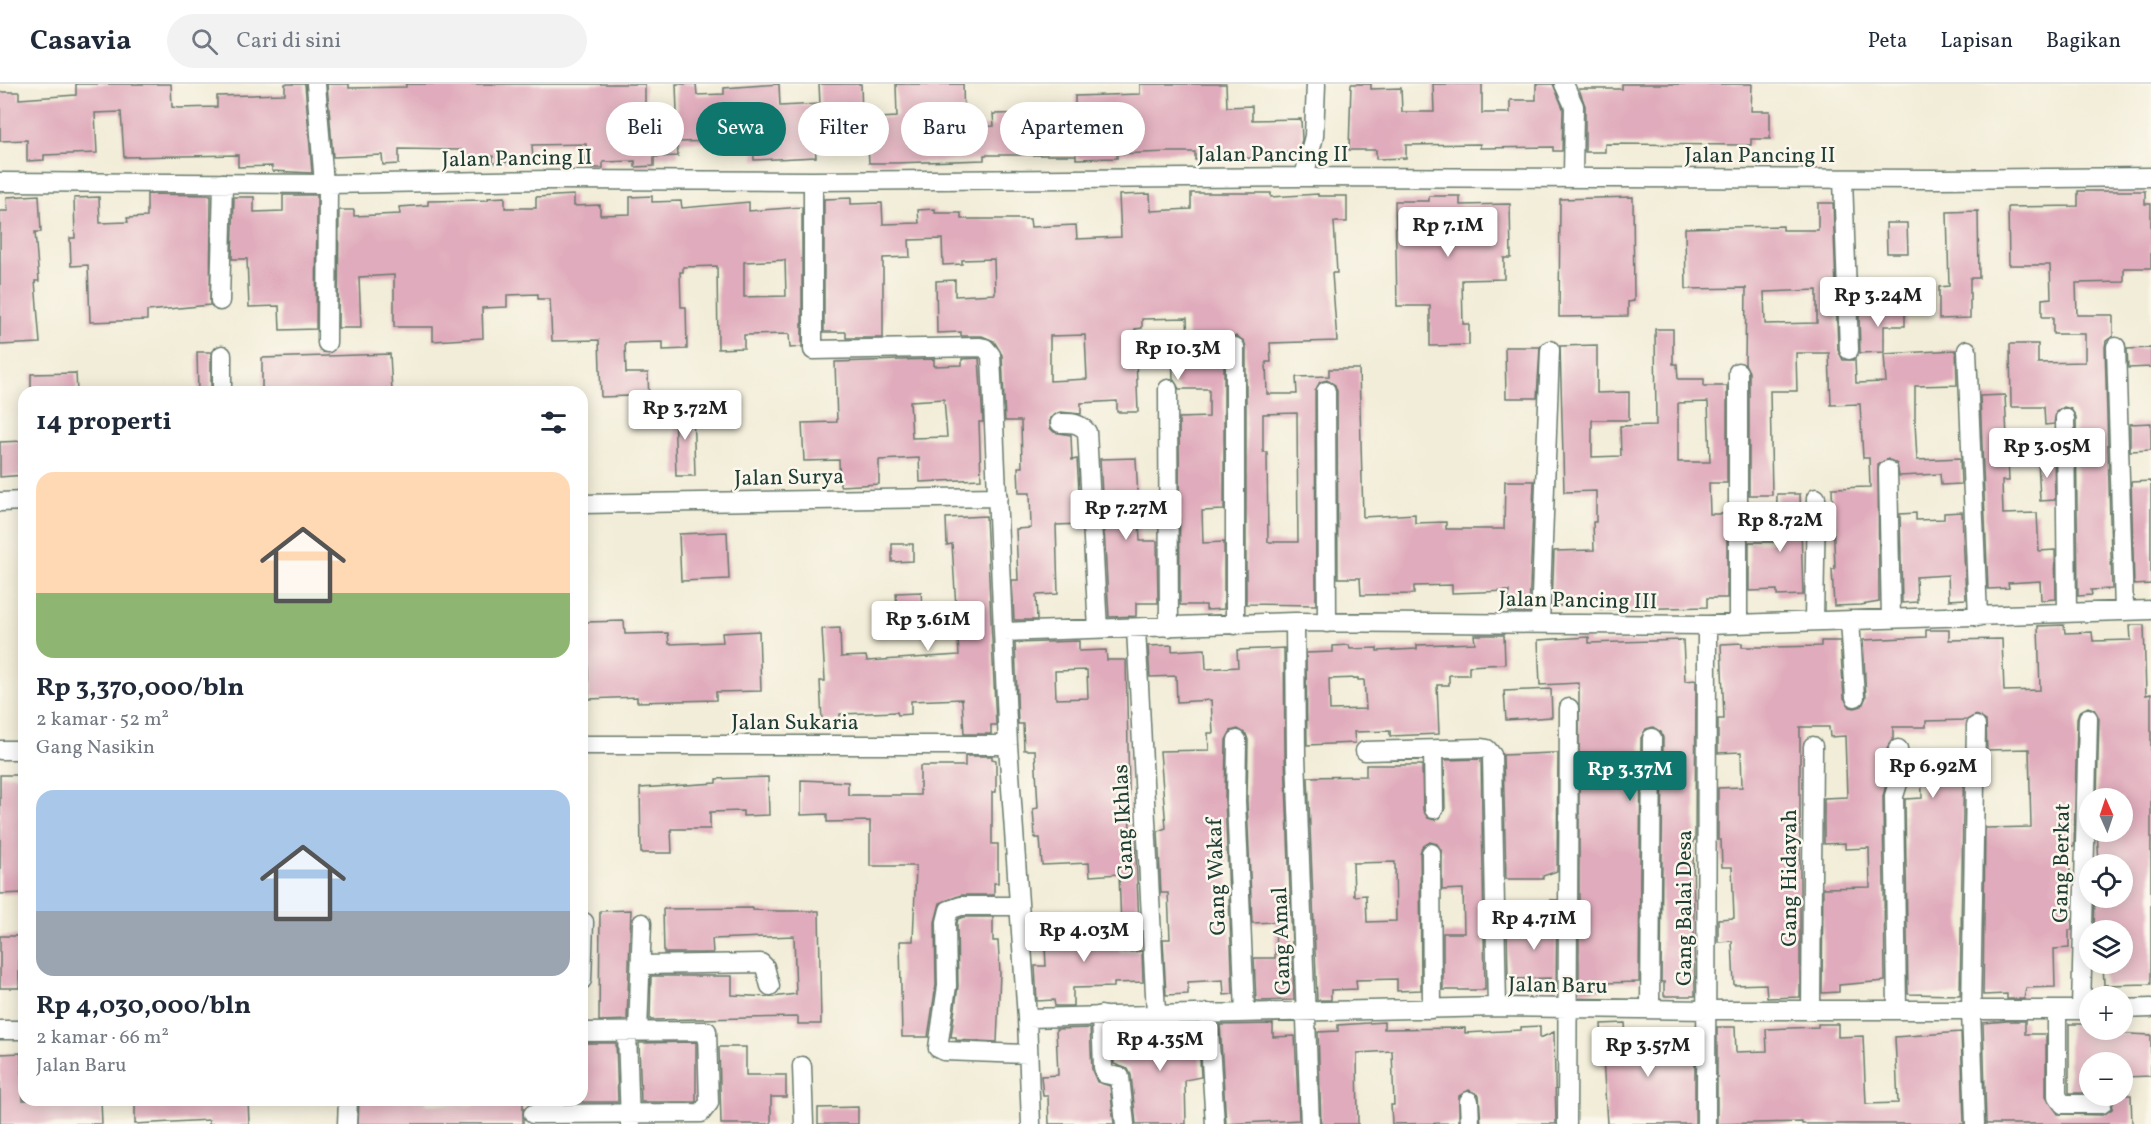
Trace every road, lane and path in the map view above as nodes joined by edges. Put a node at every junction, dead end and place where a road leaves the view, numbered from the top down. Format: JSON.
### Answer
{"nodes":[{"id":1,"x":316,"y":84,"type":"edge"},
{"id":2,"x":1316,"y":84,"type":"edge"},
{"id":3,"x":1564,"y":84,"type":"edge"},
{"id":4,"x":1304,"y":177,"type":"junction"},
{"id":5,"x":1573,"y":177,"type":"junction"},
{"id":6,"x":2151,"y":177,"type":"edge"},
{"id":7,"x":1843,"y":179,"type":"junction"},
{"id":8,"x":813,"y":181,"type":"junction"},
{"id":9,"x":0,"y":182,"type":"edge"},
{"id":10,"x":223,"y":183,"type":"junction"},
{"id":11,"x":326,"y":184,"type":"junction"},
{"id":12,"x":220,"y":301,"type":"dead end"},
{"id":13,"x":327,"y":343,"type":"dead end"},
{"id":14,"x":1235,"y":347,"type":"dead end"},
{"id":15,"x":2116,"y":347,"type":"dead end"},
{"id":16,"x":1550,"y":350,"type":"dead end"},
{"id":17,"x":1849,"y":350,"type":"dead end"},
{"id":18,"x":1967,"y":350,"type":"dead end"},
{"id":19,"x":222,"y":355,"type":"dead end"},
{"id":20,"x":1738,"y":372,"type":"dead end"},
{"id":21,"x":222,"y":386,"type":"edge"},
{"id":22,"x":1168,"y":388,"type":"dead end"},
{"id":23,"x":1326,"y":391,"type":"dead end"},
{"id":24,"x":2065,"y":417,"type":"dead end"},
{"id":25,"x":1060,"y":423,"type":"dead end"},
{"id":26,"x":1888,"y":470,"type":"dead end"},
{"id":27,"x":998,"y":496,"type":"junction"},
{"id":28,"x":1815,"y":498,"type":"dead end"},
{"id":29,"x":18,"y":501,"type":"edge"},
{"id":30,"x":0,"y":502,"type":"edge"},
{"id":31,"x":588,"y":504,"type":"edge"},
{"id":32,"x":2151,"y":610,"type":"edge"},
{"id":33,"x":2124,"y":611,"type":"junction"},
{"id":34,"x":2067,"y":613,"type":"junction"},
{"id":35,"x":1978,"y":617,"type":"junction"},
{"id":36,"x":1891,"y":619,"type":"junction"},
{"id":37,"x":1850,"y":620,"type":"junction"},
{"id":38,"x":1814,"y":621,"type":"junction"},
{"id":39,"x":1295,"y":622,"type":"junction"},
{"id":40,"x":1540,"y":622,"type":"junction"},
{"id":41,"x":1327,"y":623,"type":"junction"},
{"id":42,"x":1738,"y":624,"type":"junction"},
{"id":43,"x":1235,"y":625,"type":"junction"},
{"id":44,"x":1707,"y":625,"type":"junction"},
{"id":45,"x":1168,"y":627,"type":"junction"},
{"id":46,"x":1136,"y":628,"type":"junction"},
{"id":47,"x":1098,"y":629,"type":"junction"},
{"id":48,"x":1004,"y":632,"type":"junction"},
{"id":49,"x":1855,"y":697,"type":"dead end"},
{"id":50,"x":1569,"y":708,"type":"dead end"},
{"id":51,"x":2088,"y":718,"type":"dead end"},
{"id":52,"x":1976,"y":726,"type":"dead end"},
{"id":53,"x":1652,"y":738,"type":"dead end"},
{"id":54,"x":1237,"y":740,"type":"dead end"},
{"id":55,"x":588,"y":745,"type":"edge"},
{"id":56,"x":1008,"y":745,"type":"junction"},
{"id":57,"x":1813,"y":746,"type":"dead end"},
{"id":58,"x":1898,"y":749,"type":"dead end"},
{"id":59,"x":0,"y":750,"type":"edge"},
{"id":60,"x":18,"y":750,"type":"edge"},
{"id":61,"x":1433,"y":750,"type":"junction"},
{"id":62,"x":1365,"y":751,"type":"dead end"},
{"id":63,"x":1434,"y":809,"type":"dead end"},
{"id":64,"x":1431,"y":853,"type":"dead end"},
{"id":65,"x":1019,"y":906,"type":"junction"},
{"id":66,"x":642,"y":923,"type":"dead end"},
{"id":67,"x":641,"y":965,"type":"junction"},
{"id":68,"x":770,"y":986,"type":"dead end"},
{"id":69,"x":2085,"y":986,"type":"edge"},
{"id":70,"x":1497,"y":1007,"type":"junction"},
{"id":71,"x":1566,"y":1008,"type":"junction"},
{"id":72,"x":2151,"y":1008,"type":"edge"},
{"id":73,"x":1432,"y":1009,"type":"junction"},
{"id":74,"x":1650,"y":1009,"type":"junction"},
{"id":75,"x":1897,"y":1009,"type":"junction"},
{"id":76,"x":2133,"y":1009,"type":"edge"},
{"id":77,"x":1707,"y":1010,"type":"junction"},
{"id":78,"x":1811,"y":1010,"type":"junction"},
{"id":79,"x":1971,"y":1010,"type":"junction"},
{"id":80,"x":2057,"y":1010,"type":"junction"},
{"id":81,"x":2079,"y":1010,"type":"edge"},
{"id":82,"x":1245,"y":1012,"type":"junction"},
{"id":83,"x":1307,"y":1012,"type":"junction"},
{"id":84,"x":1156,"y":1013,"type":"junction"},
{"id":85,"x":1208,"y":1013,"type":"junction"},
{"id":86,"x":1101,"y":1015,"type":"junction"},
{"id":87,"x":1027,"y":1018,"type":"junction"},
{"id":88,"x":0,"y":1030,"type":"edge"},
{"id":89,"x":18,"y":1030,"type":"edge"},
{"id":90,"x":588,"y":1032,"type":"edge"},
{"id":91,"x":633,"y":1032,"type":"junction"},
{"id":92,"x":1028,"y":1054,"type":"junction"},
{"id":93,"x":802,"y":1066,"type":"dead end"},
{"id":94,"x":1469,"y":1101,"type":"dead end"},
{"id":95,"x":708,"y":1103,"type":"junction"},
{"id":96,"x":2079,"y":1104,"type":"edge"},
{"id":97,"x":348,"y":1106,"type":"edge"},
{"id":98,"x":533,"y":1113,"type":"edge"},
{"id":99,"x":630,"y":1119,"type":"edge"},
{"id":100,"x":347,"y":1124,"type":"edge"},
{"id":101,"x":709,"y":1124,"type":"edge"},
{"id":102,"x":804,"y":1124,"type":"edge"},
{"id":103,"x":1031,"y":1124,"type":"edge"},
{"id":104,"x":1125,"y":1124,"type":"edge"},
{"id":105,"x":1215,"y":1124,"type":"edge"},
{"id":106,"x":1310,"y":1124,"type":"edge"},
{"id":107,"x":1470,"y":1124,"type":"edge"},
{"id":108,"x":1567,"y":1124,"type":"edge"},
{"id":109,"x":1706,"y":1124,"type":"edge"},
{"id":110,"x":1975,"y":1124,"type":"edge"}],
"edges":[{"from":1,"to":11,"type":"street"},
{"from":2,"to":4,"type":"street"},
{"from":3,"to":5,"type":"street"},
{"from":4,"to":5,"type":"street","name":"Jalan Pancing II"},
{"from":4,"to":8,"type":"street","name":"Jalan Pancing II"},
{"from":5,"to":7,"type":"street","name":"Jalan Pancing II"},
{"from":6,"to":7,"type":"street","name":"Jalan Pancing II"},
{"from":7,"to":17,"type":"street"},
{"from":8,"to":11,"type":"street","name":"Jalan Pancing II"},
{"from":8,"to":27,"type":"street"},
{"from":9,"to":10,"type":"street","name":"Jalan Pancing II"},
{"from":10,"to":11,"type":"street","name":"Jalan Pancing II"},
{"from":10,"to":12,"type":"street"},
{"from":11,"to":13,"type":"street"},
{"from":14,"to":43,"type":"street"},
{"from":15,"to":33,"type":"street"},
{"from":16,"to":40,"type":"street"},
{"from":18,"to":35,"type":"street"},
{"from":19,"to":21,"type":"street"},
{"from":20,"to":42,"type":"street"},
{"from":22,"to":45,"type":"street"},
{"from":23,"to":41,"type":"street"},
{"from":24,"to":34,"type":"street"},
{"from":25,"to":47,"type":"street"},
{"from":26,"to":36,"type":"street"},
{"from":27,"to":31,"type":"street","name":"Jalan Surya"},
{"from":27,"to":48,"type":"street"},
{"from":28,"to":38,"type":"street"},
{"from":29,"to":30,"type":"street"},
{"from":32,"to":33,"type":"street","name":"Jalan Pancing III"},
{"from":33,"to":34,"type":"street","name":"Jalan Pancing III"},
{"from":34,"to":35,"type":"street","name":"Jalan Pancing III"},
{"from":35,"to":36,"type":"street","name":"Jalan Pancing III"},
{"from":36,"to":37,"type":"street","name":"Jalan Pancing III"},
{"from":37,"to":38,"type":"street","name":"Jalan Pancing III"},
{"from":37,"to":49,"type":"street"},
{"from":38,"to":42,"type":"street","name":"Jalan Pancing III"},
{"from":39,"to":41,"type":"street","name":"Jalan Pancing III"},
{"from":39,"to":43,"type":"street","name":"Jalan Pancing III"},
{"from":39,"to":83,"type":"street","name":"Gang Amal"},
{"from":40,"to":41,"type":"street","name":"Jalan Pancing III"},
{"from":40,"to":44,"type":"street","name":"Jalan Pancing III"},
{"from":42,"to":44,"type":"street","name":"Jalan Pancing III"},
{"from":43,"to":45,"type":"street","name":"Jalan Pancing III"},
{"from":44,"to":77,"type":"street","name":"Gang Balai Desa"},
{"from":45,"to":46,"type":"street","name":"Jalan Pancing III"},
{"from":46,"to":47,"type":"street","name":"Jalan Pancing III"},
{"from":46,"to":84,"type":"street","name":"Gang Ikhlas"},
{"from":47,"to":48,"type":"street","name":"Jalan Pancing III"},
{"from":48,"to":56,"type":"street"},
{"from":50,"to":71,"type":"street"},
{"from":51,"to":69,"type":"street","name":"Gang Berkat"},
{"from":52,"to":79,"type":"street"},
{"from":53,"to":74,"type":"street"},
{"from":54,"to":82,"type":"street","name":"Gang Wakaf"},
{"from":55,"to":56,"type":"street","name":"Jalan Sukaria"},
{"from":56,"to":65,"type":"street"},
{"from":57,"to":78,"type":"street","name":"Gang Hidayah"},
{"from":58,"to":75,"type":"street"},
{"from":59,"to":60,"type":"street"},
{"from":61,"to":62,"type":"street"},
{"from":61,"to":63,"type":"street"},
{"from":61,"to":70,"type":"street"},
{"from":64,"to":73,"type":"street"},
{"from":65,"to":87,"type":"street"},
{"from":65,"to":92,"type":"street"},
{"from":66,"to":67,"type":"street"},
{"from":67,"to":68,"type":"street"},
{"from":67,"to":91,"type":"street"},
{"from":70,"to":71,"type":"street","name":"Jalan Baru"},
{"from":70,"to":73,"type":"street","name":"Jalan Baru"},
{"from":71,"to":74,"type":"street","name":"Jalan Baru"},
{"from":71,"to":108,"type":"street"},
{"from":72,"to":76,"type":"street"},
{"from":73,"to":83,"type":"street","name":"Jalan Baru"},
{"from":74,"to":77,"type":"street","name":"Jalan Baru"},
{"from":75,"to":78,"type":"street","name":"Jalan Baru"},
{"from":75,"to":79,"type":"street","name":"Jalan Baru"},
{"from":77,"to":78,"type":"street","name":"Jalan Baru"},
{"from":77,"to":109,"type":"street","name":"Gang Balai Desa"},
{"from":79,"to":80,"type":"street","name":"Jalan Baru"},
{"from":79,"to":110,"type":"street"},
{"from":80,"to":81,"type":"street","name":"Jalan Baru"},
{"from":80,"to":96,"type":"street"},
{"from":82,"to":83,"type":"street","name":"Jalan Baru"},
{"from":82,"to":85,"type":"street","name":"Jalan Baru"},
{"from":83,"to":106,"type":"street","name":"Gang Amal"},
{"from":84,"to":85,"type":"street","name":"Jalan Baru"},
{"from":84,"to":86,"type":"street","name":"Jalan Baru"},
{"from":85,"to":105,"type":"street"},
{"from":86,"to":87,"type":"street","name":"Jalan Baru"},
{"from":86,"to":104,"type":"street"},
{"from":87,"to":92,"type":"street"},
{"from":88,"to":89,"type":"street"},
{"from":90,"to":91,"type":"street"},
{"from":91,"to":95,"type":"street"},
{"from":91,"to":99,"type":"street"},
{"from":92,"to":103,"type":"street"},
{"from":93,"to":102,"type":"street"},
{"from":94,"to":107,"type":"street"},
{"from":95,"to":99,"type":"street"},
{"from":95,"to":101,"type":"street"},
{"from":97,"to":100,"type":"street"},
{"from":98,"to":99,"type":"street"}]}
